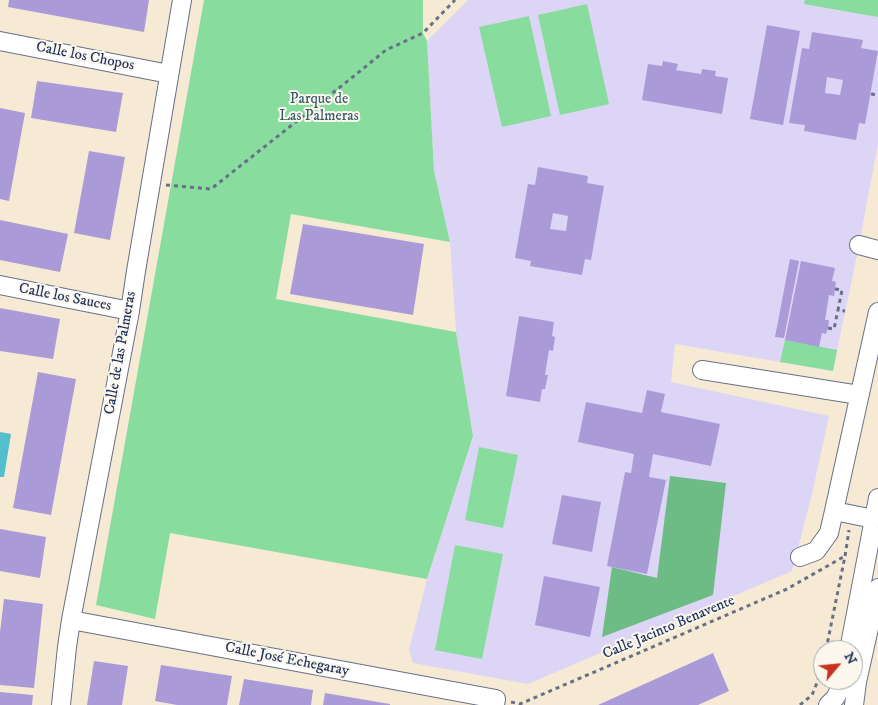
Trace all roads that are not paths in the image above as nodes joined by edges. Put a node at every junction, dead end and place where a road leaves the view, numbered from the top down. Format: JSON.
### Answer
{"nodes":[{"id":1,"x":182,"y":0,"type":"edge"},
{"id":2,"x":0,"y":41,"type":"edge"},
{"id":3,"x":169,"y":74,"type":"junction"},
{"id":4,"x":859,"y":245,"type":"dead end"},
{"id":5,"x":878,"y":250,"type":"edge"},
{"id":6,"x":0,"y":285,"type":"edge"},
{"id":7,"x":130,"y":311,"type":"junction"},
{"id":8,"x":878,"y":312,"type":"edge"},
{"id":9,"x":702,"y":370,"type":"dead end"},
{"id":10,"x":859,"y":396,"type":"junction"},
{"id":11,"x":878,"y":498,"type":"edge"},
{"id":12,"x":834,"y":511,"type":"junction"},
{"id":13,"x":874,"y":519,"type":"junction"},
{"id":14,"x":800,"y":556,"type":"dead end"},
{"id":15,"x":878,"y":588,"type":"edge"},
{"id":16,"x":72,"y":620,"type":"junction"},
{"id":17,"x":851,"y":640,"type":"edge"},
{"id":18,"x":839,"y":690,"type":"edge"},
{"id":19,"x":495,"y":702,"type":"edge"},
{"id":20,"x":61,"y":705,"type":"edge"},
{"id":21,"x":828,"y":705,"type":"edge"},
{"id":22,"x":854,"y":705,"type":"edge"}],
"edges":[{"from":1,"to":3,"type":"street","name":"Calle de las Palmeras"},
{"from":2,"to":3,"type":"street","name":"Calle los Chopos"},
{"from":3,"to":7,"type":"street","name":"Calle de las Palmeras"},
{"from":4,"to":5,"type":"street"},
{"from":6,"to":7,"type":"street","name":"Calle los Sauces"},
{"from":7,"to":16,"type":"street","name":"Calle de las Palmeras"},
{"from":8,"to":10,"type":"street"},
{"from":9,"to":10,"type":"street"},
{"from":10,"to":12,"type":"street"},
{"from":11,"to":13,"type":"street"},
{"from":12,"to":13,"type":"street"},
{"from":12,"to":14,"type":"street"},
{"from":13,"to":17,"type":"street"},
{"from":15,"to":22,"type":"street"},
{"from":16,"to":19,"type":"street","name":"Calle José Echegaray"},
{"from":16,"to":20,"type":"street","name":"Calle de las Palmeras"},
{"from":18,"to":21,"type":"street"}]}
